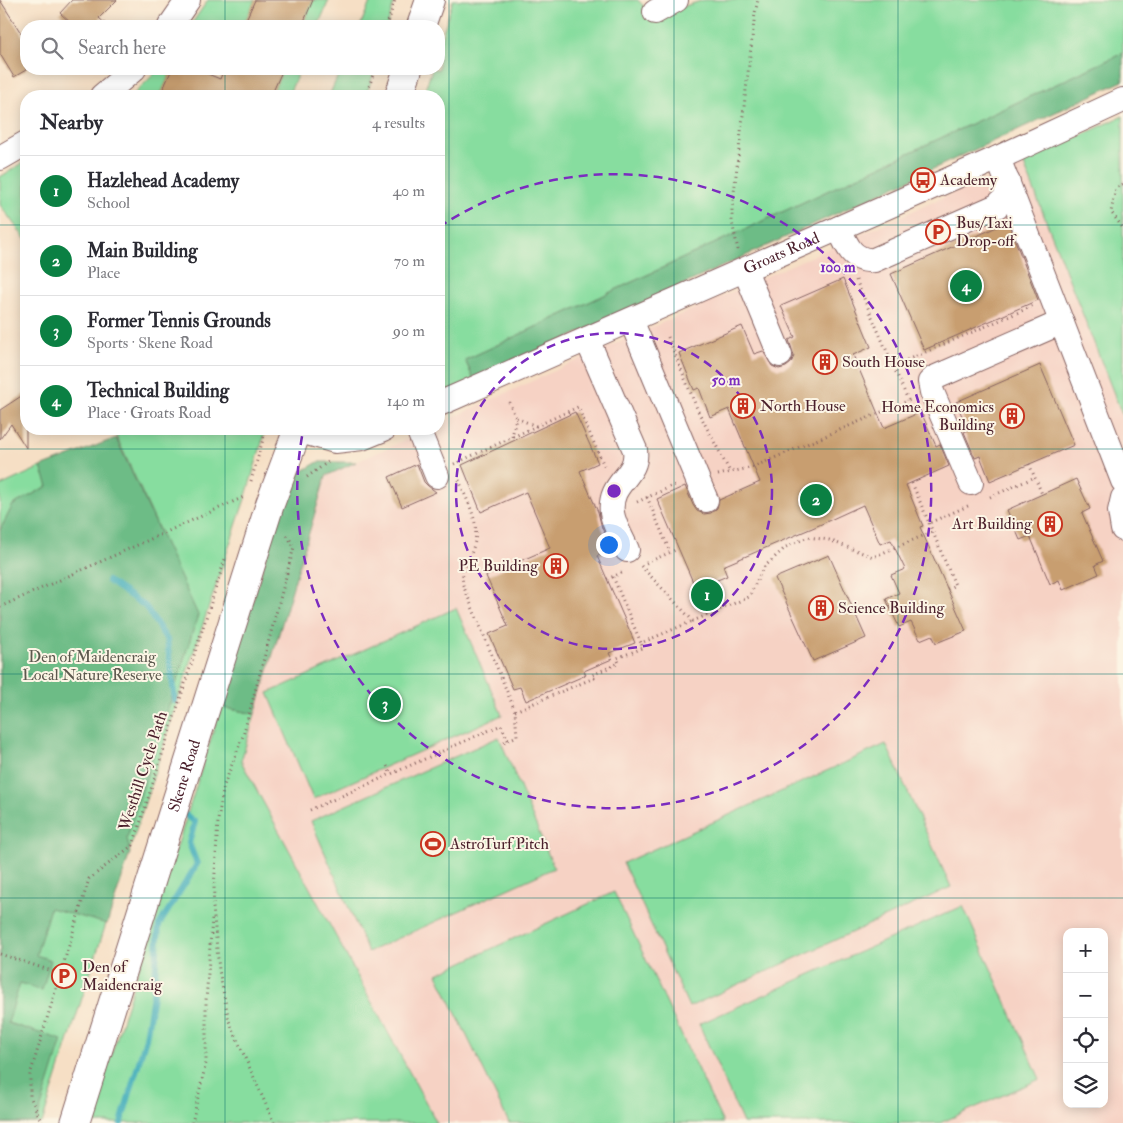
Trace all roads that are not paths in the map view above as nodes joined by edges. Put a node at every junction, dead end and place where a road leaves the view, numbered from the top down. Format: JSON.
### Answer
{"nodes":[{"id":1,"x":188,"y":0,"type":"edge"},
{"id":2,"x":430,"y":0,"type":"edge"},
{"id":3,"x":676,"y":0,"type":"edge"},
{"id":4,"x":655,"y":12,"type":"dead end"},
{"id":5,"x":174,"y":20,"type":"edge"},
{"id":6,"x":423,"y":20,"type":"edge"},
{"id":7,"x":127,"y":75,"type":"edge"},
{"id":8,"x":406,"y":75,"type":"edge"},
{"id":9,"x":109,"y":90,"type":"edge"},
{"id":10,"x":401,"y":90,"type":"edge"},
{"id":11,"x":1123,"y":100,"type":"edge"},
{"id":12,"x":20,"y":146,"type":"edge"},
{"id":13,"x":0,"y":158,"type":"edge"},
{"id":14,"x":998,"y":158,"type":"junction"},
{"id":15,"x":1008,"y":182,"type":"junction"},
{"id":16,"x":839,"y":228,"type":"junction"},
{"id":17,"x":745,"y":270,"type":"junction"},
{"id":18,"x":631,"y":320,"type":"junction"},
{"id":19,"x":1062,"y":322,"type":"junction"},
{"id":20,"x":587,"y":339,"type":"junction"},
{"id":21,"x":780,"y":355,"type":"dead end"},
{"id":22,"x":445,"y":401,"type":"edge"},
{"id":23,"x":294,"y":435,"type":"edge"},
{"id":24,"x":314,"y":435,"type":"edge"},
{"id":25,"x":369,"y":435,"type":"edge"},
{"id":26,"x":420,"y":435,"type":"edge"},
{"id":27,"x":437,"y":476,"type":"dead end"},
{"id":28,"x":1123,"y":481,"type":"edge"},
{"id":29,"x":700,"y":486,"type":"road end"},
{"id":30,"x":967,"y":490,"type":"road end"},
{"id":31,"x":1123,"y":498,"type":"edge"},
{"id":32,"x":1123,"y":529,"type":"edge"},
{"id":33,"x":629,"y":559,"type":"road end"},
{"id":34,"x":75,"y":1123,"type":"edge"}],
"edges":[{"from":1,"to":5,"type":"street"},
{"from":2,"to":6,"type":"main road"},
{"from":3,"to":4,"type":"street"},
{"from":7,"to":9,"type":"street"},
{"from":8,"to":10,"type":"main road"},
{"from":11,"to":14,"type":"street","name":"Groats Road"},
{"from":12,"to":13,"type":"street"},
{"from":14,"to":15,"type":"street"},
{"from":14,"to":16,"type":"street","name":"Groats Road"},
{"from":15,"to":16,"type":"street"},
{"from":15,"to":19,"type":"street"},
{"from":16,"to":17,"type":"street","name":"Groats Road"},
{"from":17,"to":18,"type":"street","name":"Groats Road"},
{"from":17,"to":21,"type":"street"},
{"from":18,"to":20,"type":"street","name":"Groats Road"},
{"from":18,"to":29,"type":"street"},
{"from":19,"to":28,"type":"street"},
{"from":19,"to":30,"type":"street"},
{"from":20,"to":22,"type":"street","name":"Groats Road"},
{"from":20,"to":33,"type":"street"},
{"from":23,"to":34,"type":"main road","name":"Skene Road"},
{"from":24,"to":25,"type":"street"},
{"from":26,"to":27,"type":"street"},
{"from":31,"to":32,"type":"street"}]}
